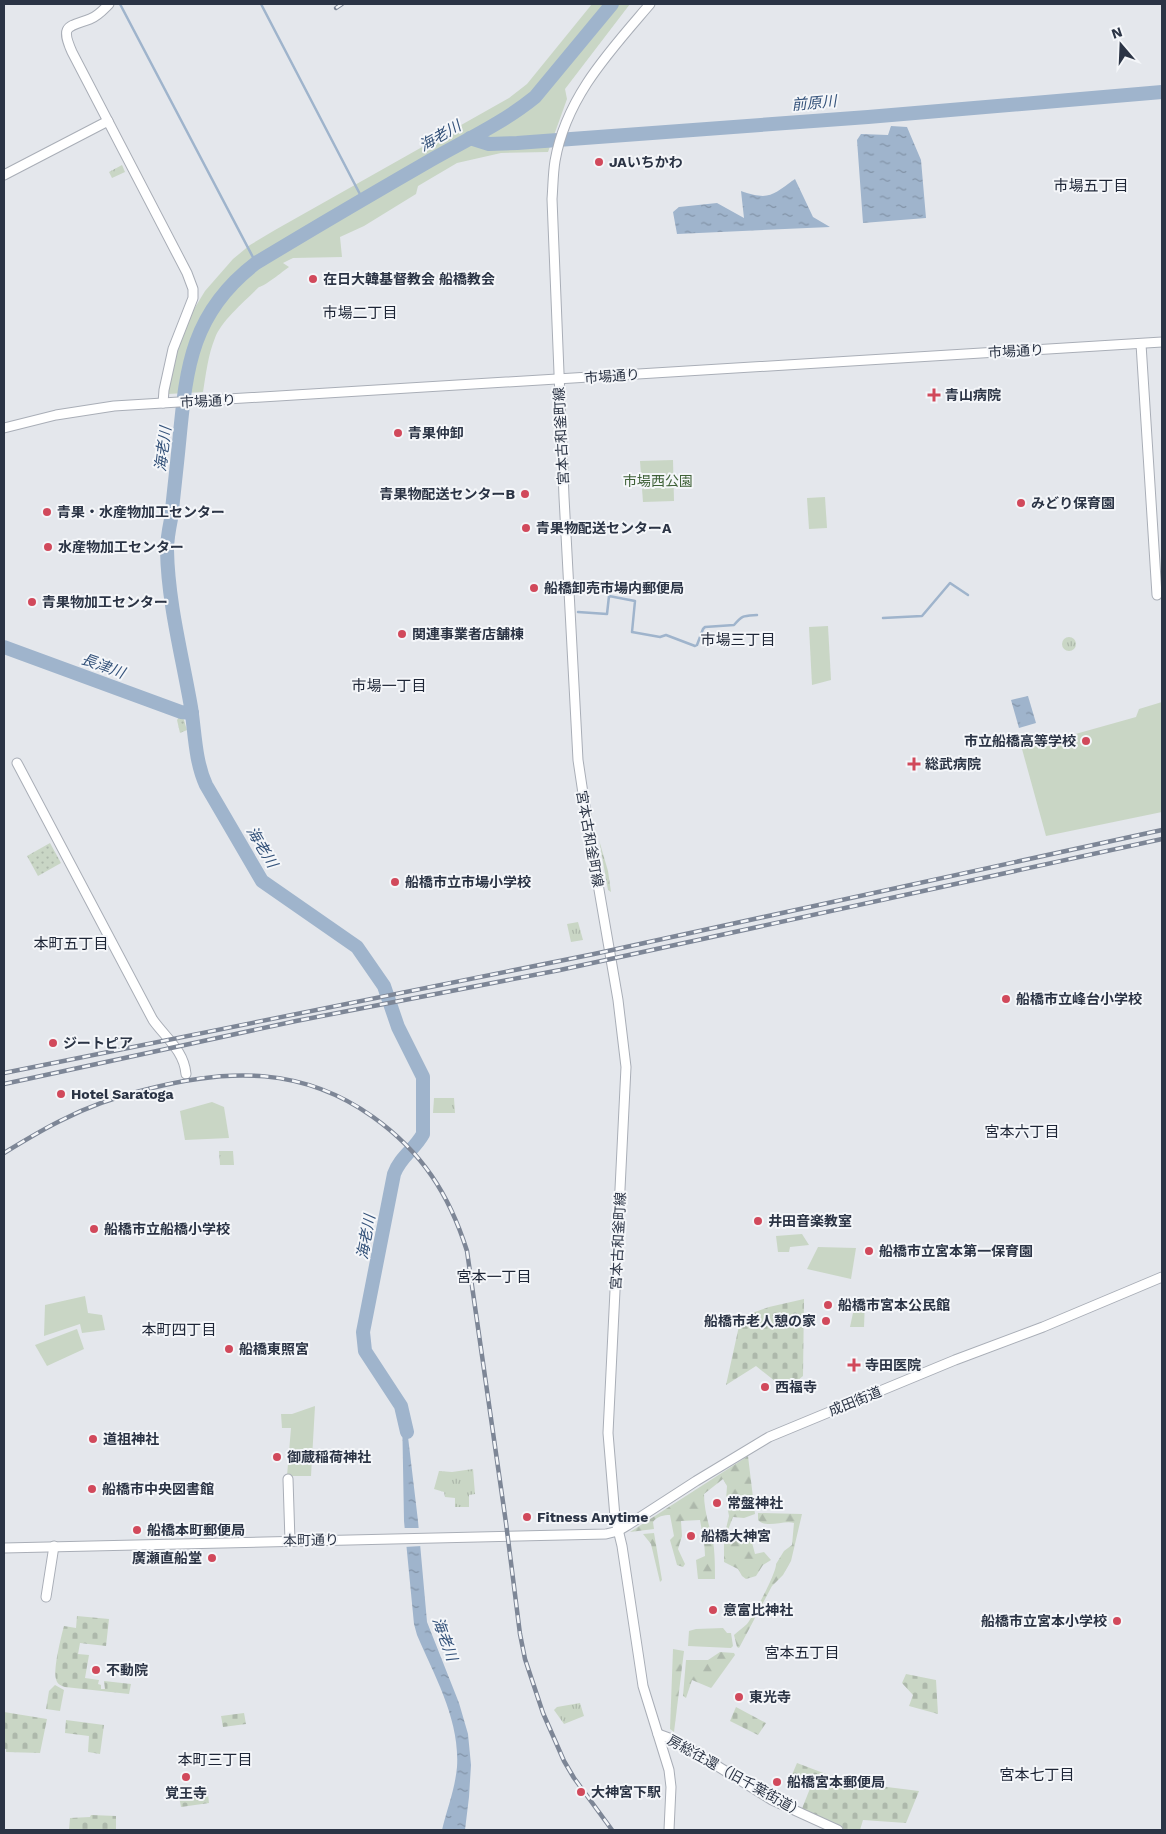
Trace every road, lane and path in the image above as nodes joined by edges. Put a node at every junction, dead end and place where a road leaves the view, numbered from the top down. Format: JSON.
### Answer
{"nodes":[{"id":1,"x":109,"y":4,"type":"edge"},
{"id":2,"x":650,"y":4,"type":"edge"},
{"id":3,"x":108,"y":121,"type":"junction"},
{"id":4,"x":4,"y":176,"type":"edge"},
{"id":5,"x":1162,"y":342,"type":"edge"},
{"id":6,"x":1141,"y":344,"type":"junction"},
{"id":7,"x":559,"y":380,"type":"junction"},
{"id":8,"x":163,"y":403,"type":"junction"},
{"id":9,"x":4,"y":428,"type":"edge"},
{"id":10,"x":1157,"y":595,"type":"dead end"},
{"id":11,"x":17,"y":763,"type":"dead end"},
{"id":12,"x":186,"y":1074,"type":"dead end"},
{"id":13,"x":1162,"y":1277,"type":"edge"},
{"id":14,"x":288,"y":1479,"type":"dead end"},
{"id":15,"x":618,"y":1531,"type":"junction"},
{"id":16,"x":290,"y":1541,"type":"junction"},
{"id":17,"x":54,"y":1546,"type":"junction"},
{"id":18,"x":4,"y":1548,"type":"edge"},
{"id":19,"x":46,"y":1597,"type":"dead end"},
{"id":20,"x":658,"y":1734,"type":"junction"},
{"id":21,"x":668,"y":1830,"type":"edge"},
{"id":22,"x":838,"y":1830,"type":"edge"}],
"edges":[{"from":1,"to":3,"type":"street"},
{"from":2,"to":7,"type":"street","name":"宮本古和釜町線"},
{"from":3,"to":4,"type":"street"},
{"from":3,"to":8,"type":"street"},
{"from":5,"to":6,"type":"street","name":"市場通り"},
{"from":6,"to":7,"type":"street","name":"市場通り"},
{"from":6,"to":10,"type":"street"},
{"from":7,"to":8,"type":"street","name":"市場通り"},
{"from":7,"to":15,"type":"street","name":"宮本古和釜町線"},
{"from":8,"to":9,"type":"street","name":"市場通り"},
{"from":11,"to":12,"type":"street"},
{"from":13,"to":15,"type":"street","name":"成田街道"},
{"from":14,"to":16,"type":"street"},
{"from":15,"to":16,"type":"street","name":"本町通り"},
{"from":15,"to":20,"type":"street","name":"房総往還（旧千葉街道）"},
{"from":16,"to":17,"type":"street","name":"本町通り"},
{"from":17,"to":18,"type":"street","name":"本町通り"},
{"from":17,"to":19,"type":"street"},
{"from":20,"to":21,"type":"street"},
{"from":20,"to":22,"type":"street","name":"房総往還（旧千葉街道）"}]}
